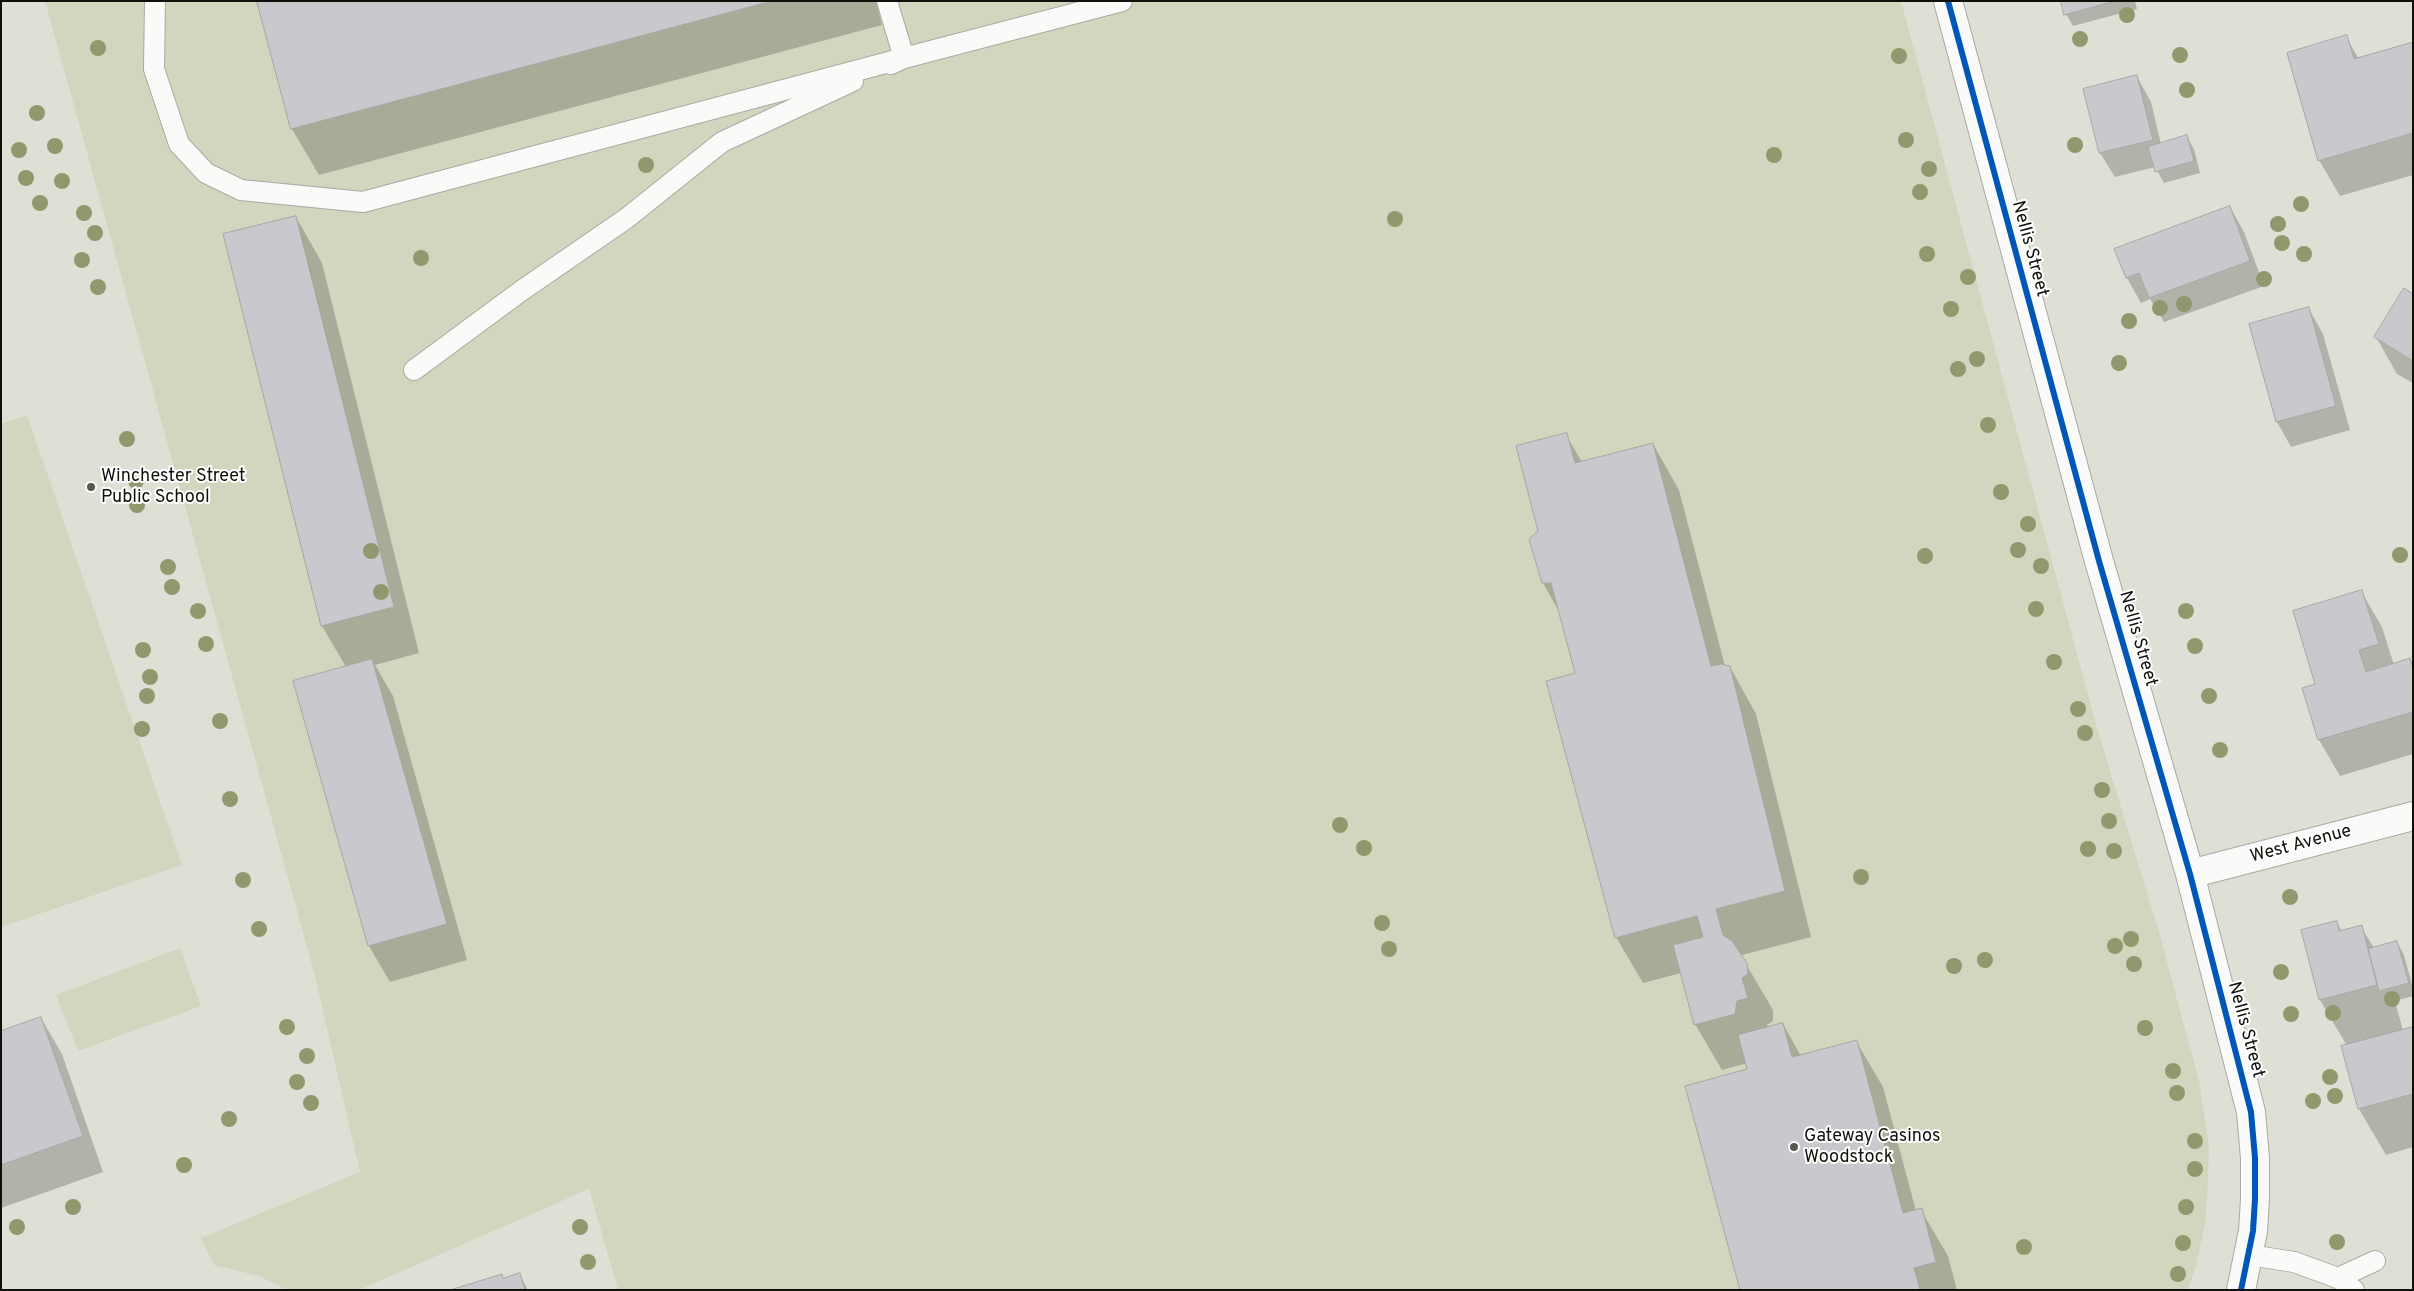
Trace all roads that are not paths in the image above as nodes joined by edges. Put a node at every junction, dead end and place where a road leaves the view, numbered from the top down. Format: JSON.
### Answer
{"nodes":[{"id":1,"x":155,"y":1,"type":"edge"},
{"id":2,"x":887,"y":1,"type":"edge"},
{"id":3,"x":1122,"y":1,"type":"edge"},
{"id":4,"x":1948,"y":1,"type":"edge"},
{"id":5,"x":904,"y":58,"type":"junction"},
{"id":6,"x":414,"y":370,"type":"dead end"},
{"id":7,"x":2413,"y":816,"type":"edge"},
{"id":8,"x":2190,"y":874,"type":"junction"},
{"id":9,"x":2249,"y":1255,"type":"junction"},
{"id":10,"x":2375,"y":1261,"type":"dead end"},
{"id":11,"x":2338,"y":1278,"type":"junction"},
{"id":12,"x":2241,"y":1290,"type":"edge"},
{"id":13,"x":2354,"y":1290,"type":"edge"}],
"edges":[{"from":1,"to":5,"type":"lane"},
{"from":2,"to":5,"type":"lane"},
{"from":3,"to":5,"type":"lane"},
{"from":4,"to":8,"type":"street","name":"Nellis Street"},
{"from":5,"to":6,"type":"lane"},
{"from":7,"to":8,"type":"street","name":"West Avenue"},
{"from":8,"to":9,"type":"street","name":"Nellis Street"},
{"from":9,"to":11,"type":"lane"},
{"from":9,"to":12,"type":"street","name":"Nellis Street"},
{"from":10,"to":11,"type":"lane"},
{"from":11,"to":13,"type":"lane"}]}
